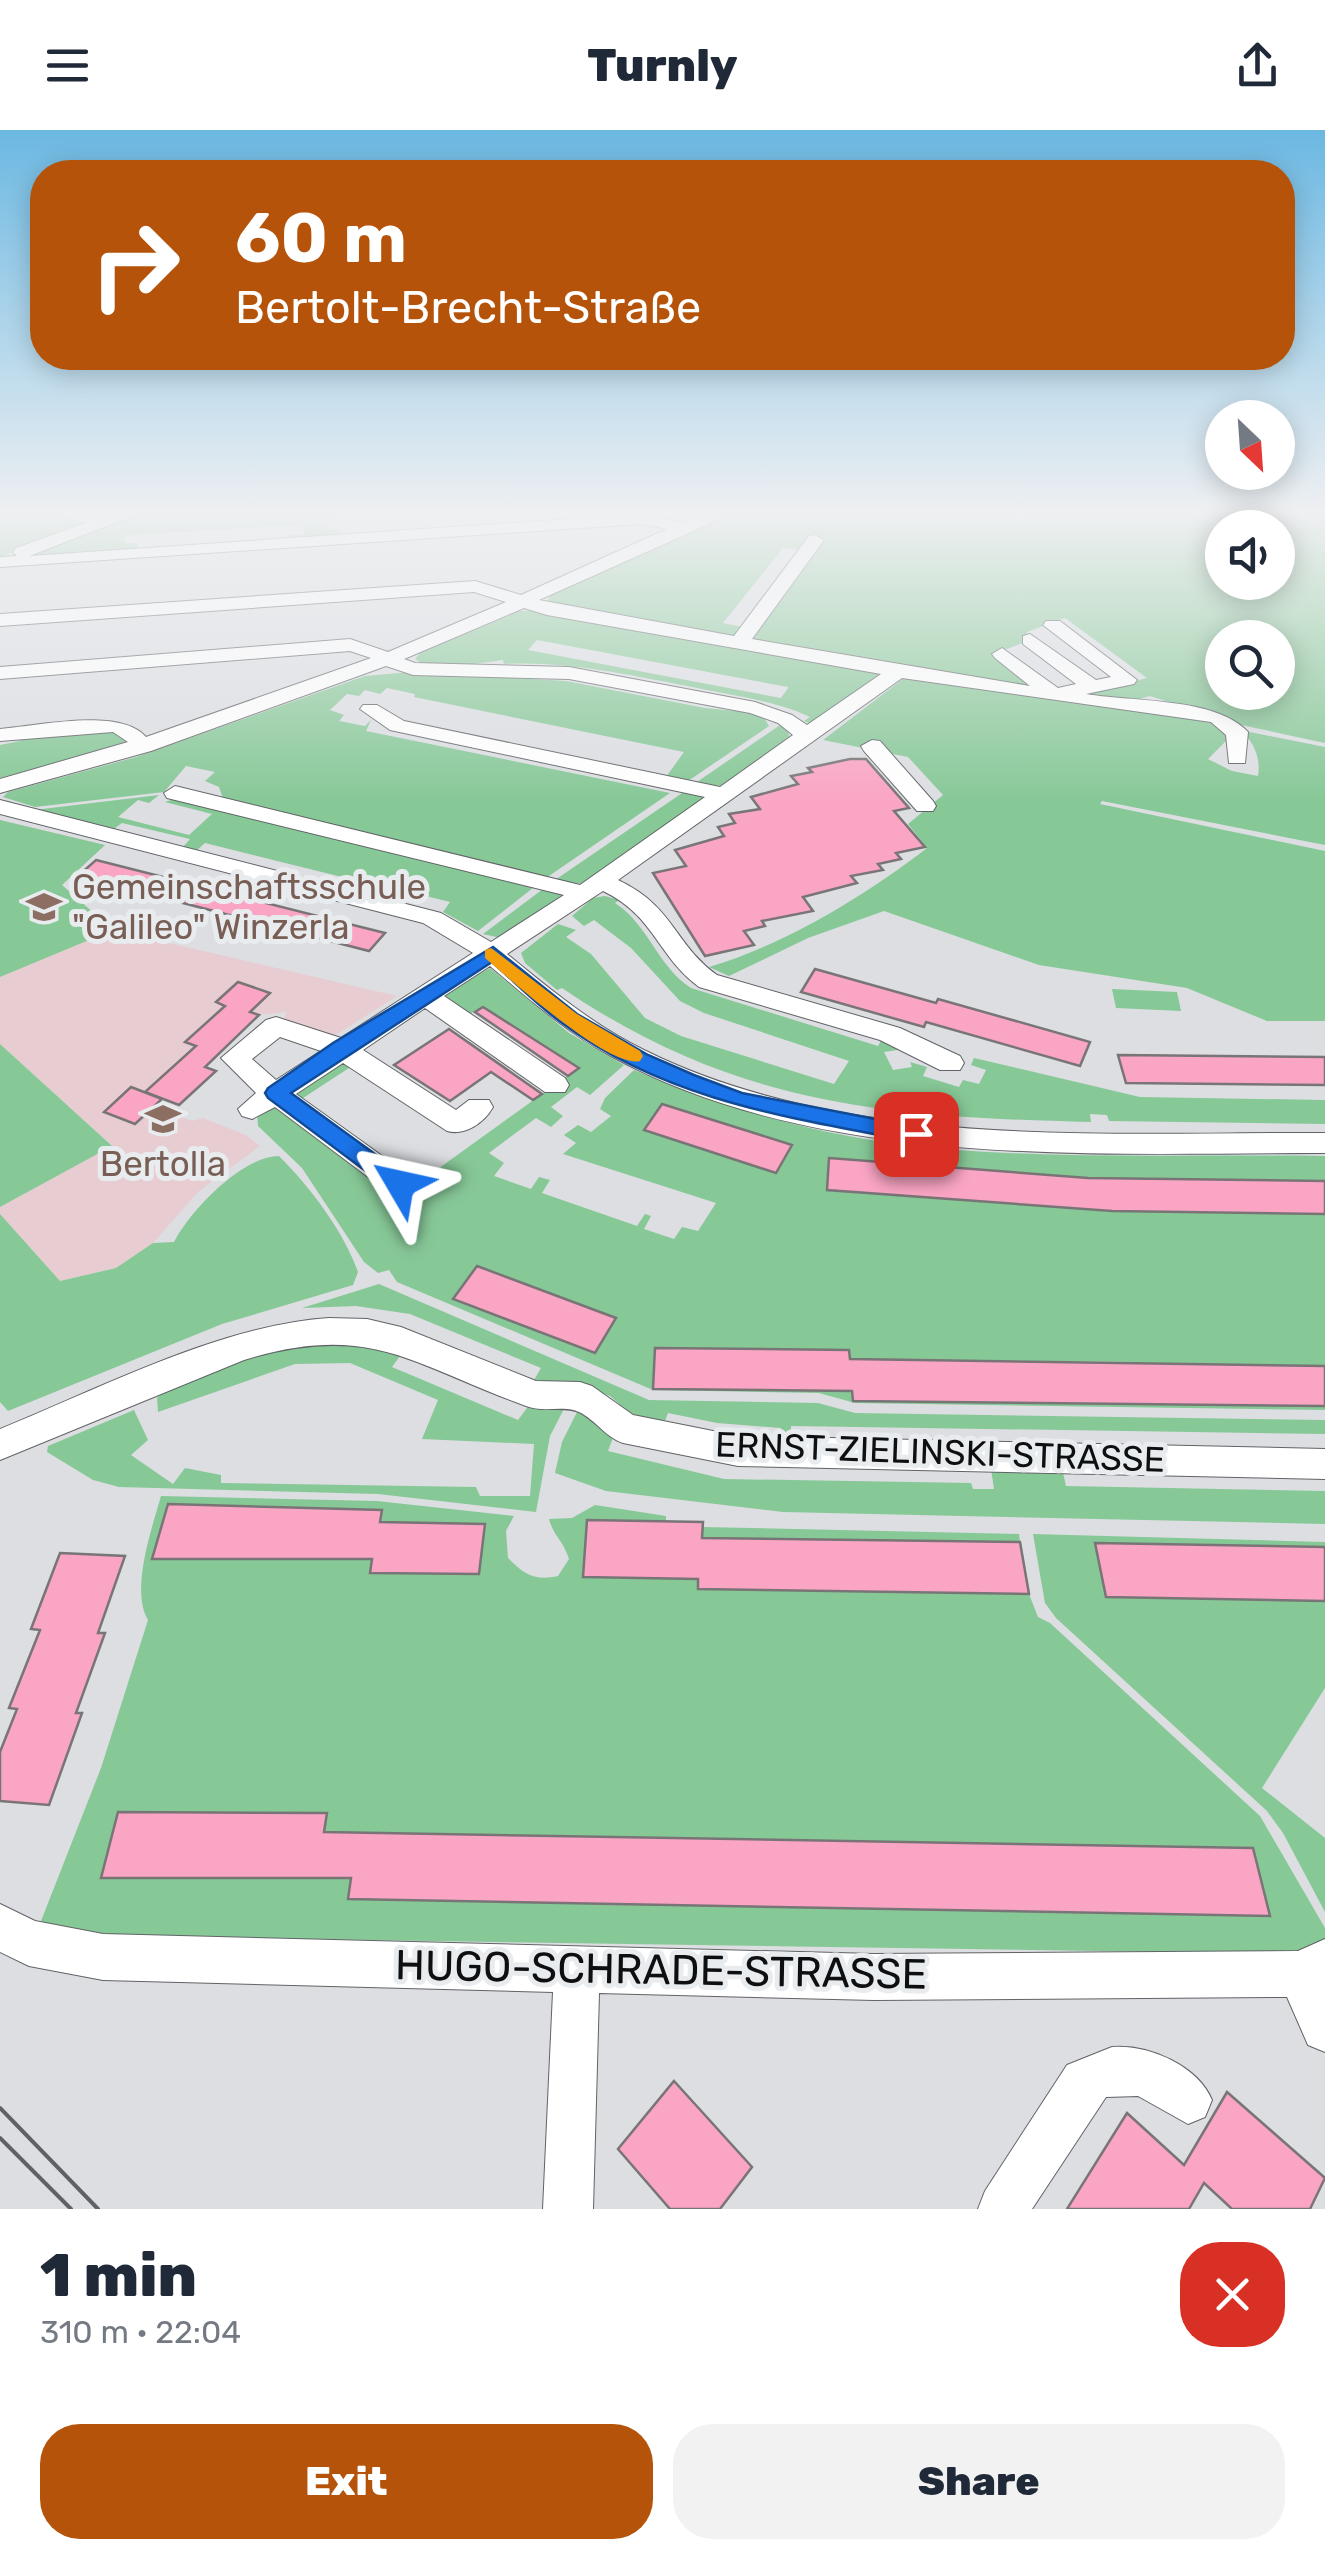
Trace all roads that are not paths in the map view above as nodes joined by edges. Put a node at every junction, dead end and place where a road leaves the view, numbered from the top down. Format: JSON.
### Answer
{"nodes":[{"id":1,"x":181,"y":607,"type":"edge"},
{"id":2,"x":508,"y":607,"type":"edge"},
{"id":3,"x":544,"y":607,"type":"edge"},
{"id":4,"x":765,"y":607,"type":"edge"},
{"id":5,"x":0,"y":620,"type":"edge"},
{"id":6,"x":1053,"y":625,"type":"dead end"},
{"id":7,"x":1030,"y":640,"type":"dead end"},
{"id":8,"x":739,"y":642,"type":"junction"},
{"id":9,"x":1002,"y":654,"type":"dead end"},
{"id":10,"x":388,"y":658,"type":"junction"},
{"id":11,"x":898,"y":671,"type":"junction"},
{"id":12,"x":0,"y":672,"type":"edge"},
{"id":13,"x":1092,"y":688,"type":"junction"},
{"id":14,"x":1054,"y":695,"type":"junction"},
{"id":15,"x":370,"y":709,"type":"dead end"},
{"id":16,"x":0,"y":735,"type":"edge"},
{"id":17,"x":807,"y":735,"type":"junction"},
{"id":18,"x":143,"y":746,"type":"junction"},
{"id":19,"x":872,"y":746,"type":"dead end"},
{"id":20,"x":1237,"y":758,"type":"dead end"},
{"id":21,"x":0,"y":786,"type":"edge"},
{"id":22,"x":175,"y":792,"type":"dead end"},
{"id":23,"x":722,"y":794,"type":"junction"},
{"id":24,"x":924,"y":806,"type":"dead end"},
{"id":25,"x":0,"y":808,"type":"edge"},
{"id":26,"x":593,"y":887,"type":"junction"},
{"id":27,"x":493,"y":953,"type":"junction"},
{"id":28,"x":424,"y":995,"type":"junction"},
{"id":29,"x":340,"y":1048,"type":"junction"},
{"id":30,"x":950,"y":1063,"type":"dead end"},
{"id":31,"x":555,"y":1085,"type":"dead end"},
{"id":32,"x":264,"y":1101,"type":"junction"},
{"id":33,"x":479,"y":1107,"type":"dead end"},
{"id":34,"x":1325,"y":1144,"type":"edge"},
{"id":35,"x":390,"y":1172,"type":"dead end"},
{"id":36,"x":0,"y":1445,"type":"edge"},
{"id":37,"x":1325,"y":1464,"type":"edge"},
{"id":38,"x":0,"y":1927,"type":"edge"},
{"id":39,"x":577,"y":1967,"type":"junction"},
{"id":40,"x":1312,"y":1968,"type":"edge"},
{"id":41,"x":1325,"y":2028,"type":"edge"},
{"id":42,"x":1188,"y":2100,"type":"dead end"},
{"id":43,"x":568,"y":2209,"type":"edge"},
{"id":44,"x":1003,"y":2209,"type":"edge"}],
"edges":[{"from":1,"to":5,"type":"street"},
{"from":2,"to":10,"type":"street"},
{"from":3,"to":8,"type":"street"},
{"from":4,"to":8,"type":"street"},
{"from":6,"to":13,"type":"street"},
{"from":7,"to":13,"type":"street"},
{"from":8,"to":11,"type":"street"},
{"from":9,"to":14,"type":"street"},
{"from":10,"to":12,"type":"street"},
{"from":10,"to":17,"type":"street"},
{"from":10,"to":18,"type":"street"},
{"from":11,"to":14,"type":"street"},
{"from":11,"to":17,"type":"street"},
{"from":13,"to":14,"type":"street"},
{"from":14,"to":20,"type":"street"},
{"from":15,"to":23,"type":"street"},
{"from":16,"to":18,"type":"street"},
{"from":17,"to":23,"type":"street"},
{"from":18,"to":21,"type":"street"},
{"from":19,"to":24,"type":"street"},
{"from":22,"to":26,"type":"street"},
{"from":23,"to":26,"type":"street"},
{"from":25,"to":27,"type":"street"},
{"from":26,"to":27,"type":"street"},
{"from":26,"to":30,"type":"street"},
{"from":27,"to":28,"type":"street"},
{"from":27,"to":34,"type":"street"},
{"from":28,"to":29,"type":"street"},
{"from":28,"to":31,"type":"street"},
{"from":29,"to":32,"type":"street"},
{"from":29,"to":32,"type":"street"},
{"from":29,"to":33,"type":"street"},
{"from":32,"to":35,"type":"street"},
{"from":36,"to":37,"type":"street","name":"ERNST-ZIELINSKI-STRASSE"},
{"from":38,"to":39,"type":"street","name":"HUGO-SCHRADE-STRASSE"},
{"from":39,"to":40,"type":"street","name":"HUGO-SCHRADE-STRASSE"},
{"from":39,"to":43,"type":"street"},
{"from":40,"to":41,"type":"street"},
{"from":42,"to":44,"type":"street"}]}
